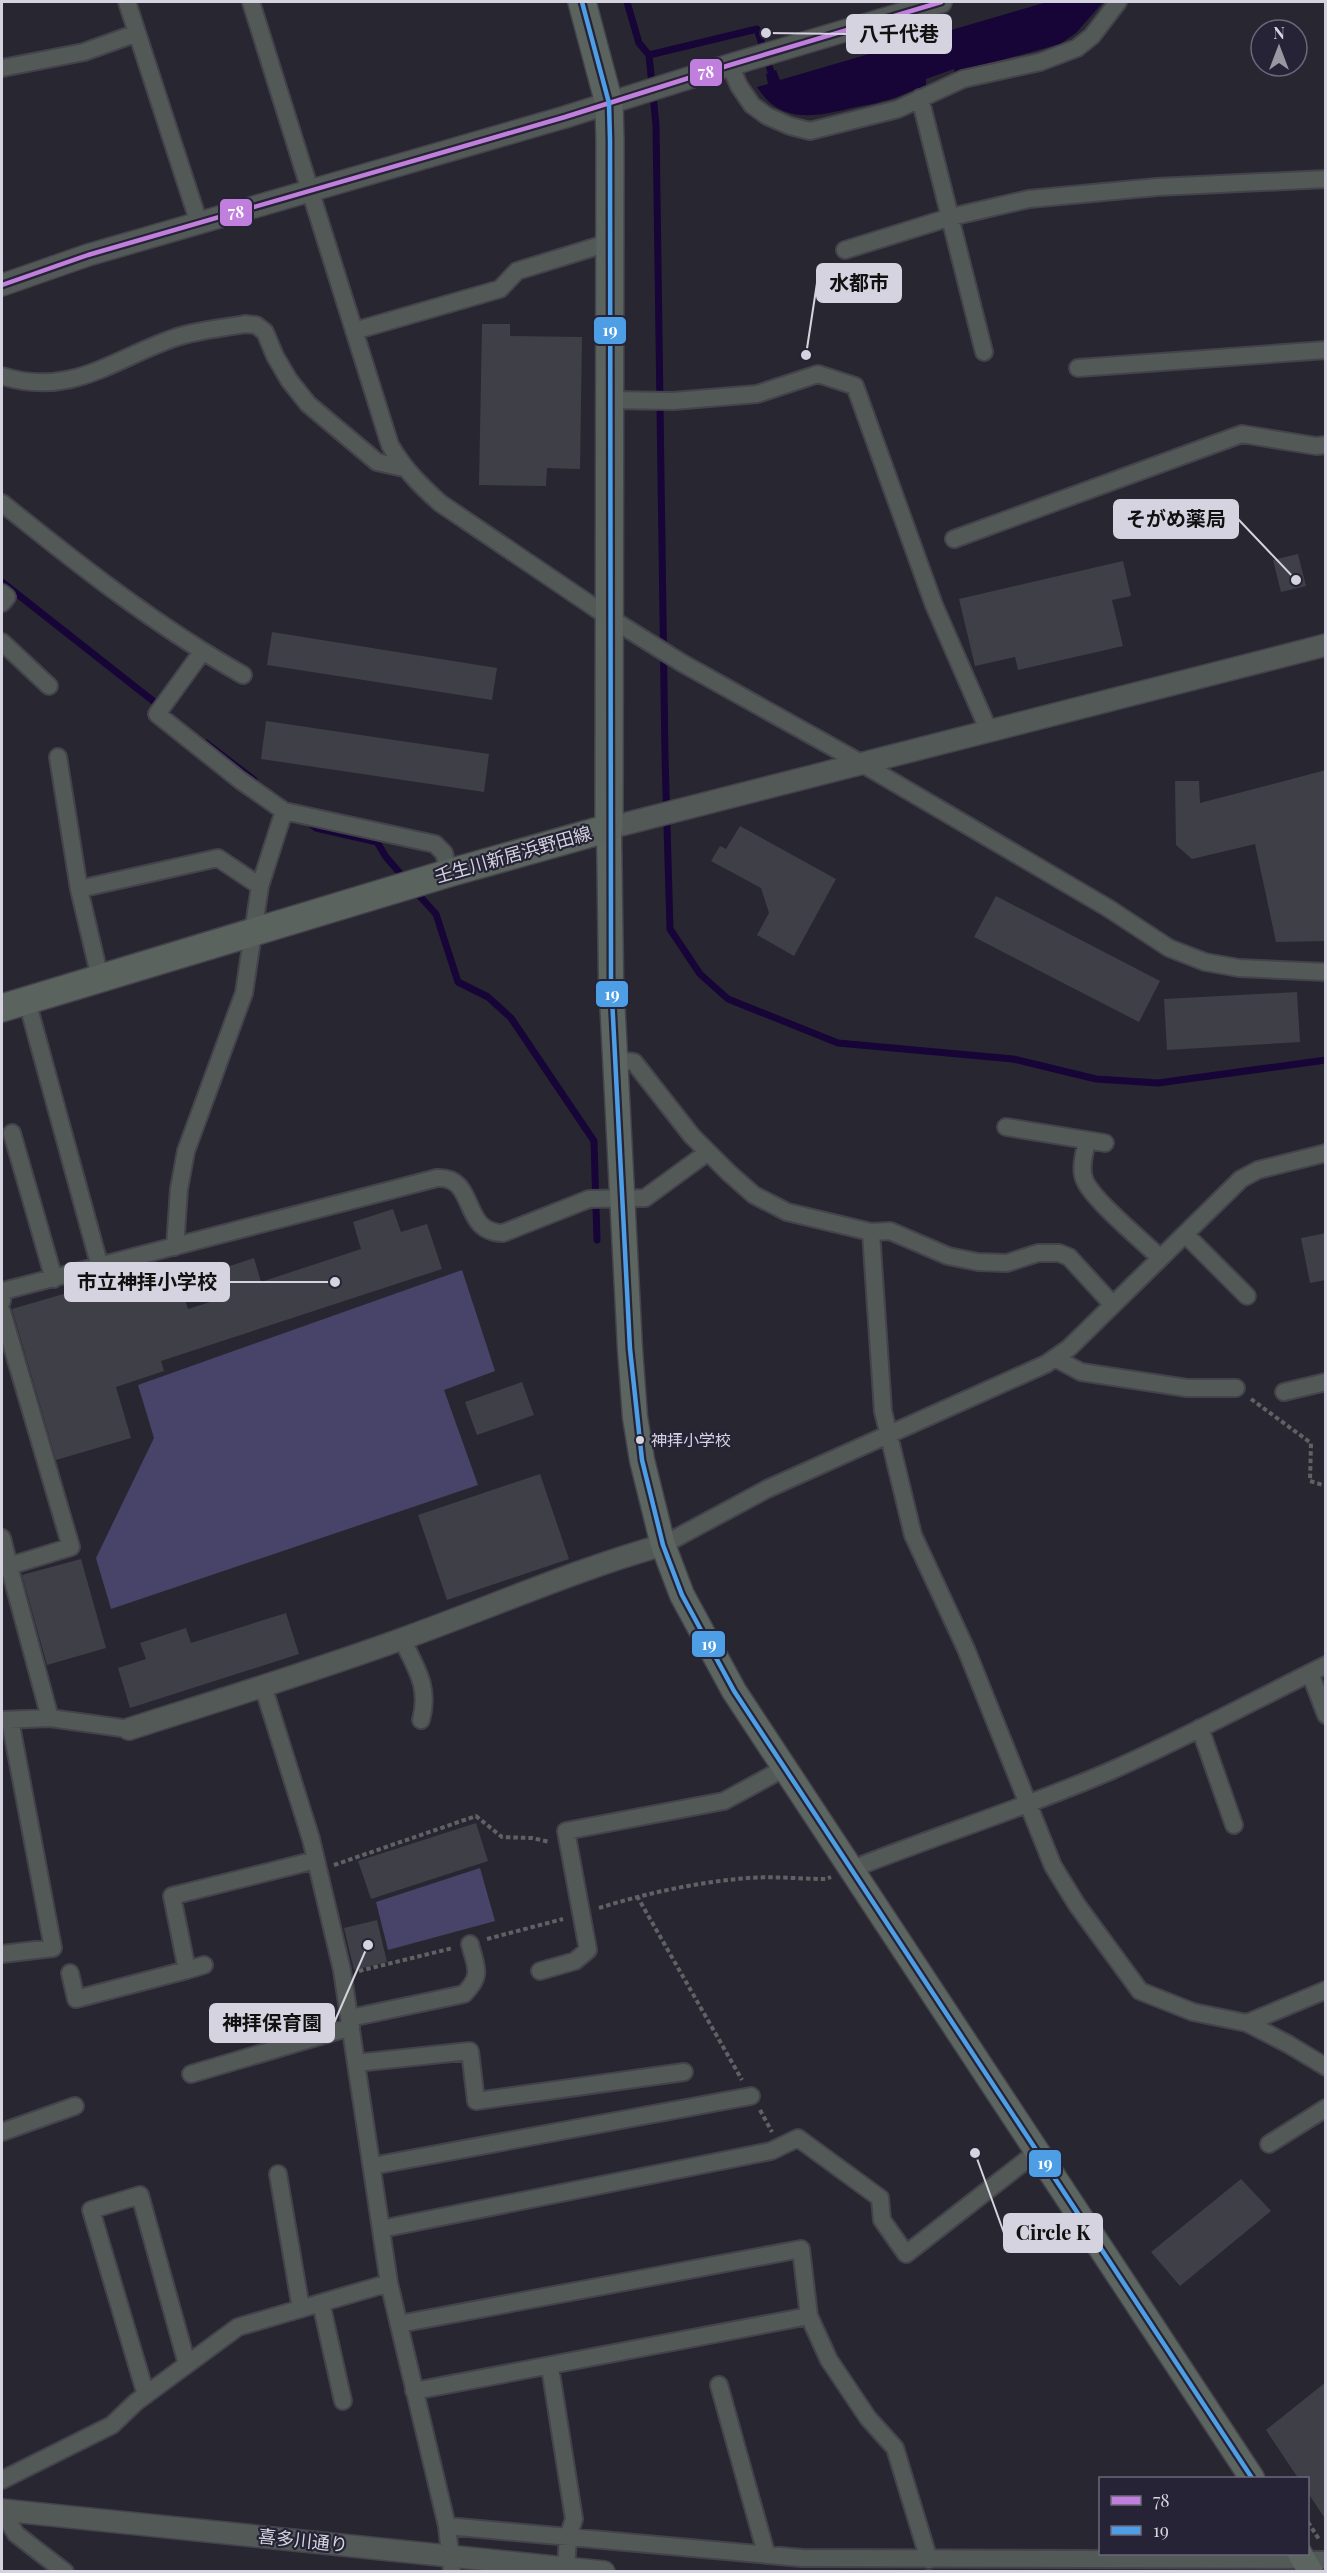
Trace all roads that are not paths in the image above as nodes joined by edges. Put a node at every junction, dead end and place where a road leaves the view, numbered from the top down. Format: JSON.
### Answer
{"nodes":[{"id":1,"x":127,"y":2,"type":"edge"},
{"id":2,"x":251,"y":2,"type":"edge"},
{"id":3,"x":582,"y":2,"type":"edge"},
{"id":4,"x":941,"y":2,"type":"edge"},
{"id":5,"x":1118,"y":2,"type":"edge"},
{"id":6,"x":137,"y":33,"type":"junction"},
{"id":7,"x":730,"y":65,"type":"junction"},
{"id":8,"x":2,"y":68,"type":"edge"},
{"id":9,"x":920,"y":98,"type":"junction"},
{"id":10,"x":609,"y":103,"type":"junction"},
{"id":11,"x":1326,"y":179,"type":"edge"},
{"id":12,"x":309,"y":191,"type":"junction"},
{"id":13,"x":951,"y":218,"type":"junction"},
{"id":14,"x":199,"y":223,"type":"junction"},
{"id":15,"x":611,"y":242,"type":"junction"},
{"id":16,"x":845,"y":250,"type":"dead end"},
{"id":17,"x":2,"y":285,"type":"edge"},
{"id":18,"x":354,"y":331,"type":"junction"},
{"id":19,"x":1326,"y":350,"type":"edge"},
{"id":20,"x":984,"y":352,"type":"dead end"},
{"id":21,"x":1078,"y":368,"type":"dead end"},
{"id":22,"x":2,"y":376,"type":"edge"},
{"id":23,"x":611,"y":400,"type":"junction"},
{"id":24,"x":1326,"y":445,"type":"edge"},
{"id":25,"x":404,"y":468,"type":"junction"},
{"id":26,"x":2,"y":503,"type":"edge"},
{"id":27,"x":954,"y":539,"type":"dead end"},
{"id":28,"x":2,"y":593,"type":"edge"},
{"id":29,"x":2,"y":603,"type":"edge"},
{"id":30,"x":610,"y":618,"type":"junction"},
{"id":31,"x":2,"y":642,"type":"edge"},
{"id":32,"x":1326,"y":645,"type":"edge"},
{"id":33,"x":202,"y":652,"type":"junction"},
{"id":34,"x":243,"y":675,"type":"dead end"},
{"id":35,"x":49,"y":686,"type":"dead end"},
{"id":36,"x":988,"y":729,"type":"junction"},
{"id":37,"x":58,"y":757,"type":"dead end"},
{"id":38,"x":861,"y":763,"type":"junction"},
{"id":39,"x":284,"y":811,"type":"junction"},
{"id":40,"x":609,"y":828,"type":"junction"},
{"id":41,"x":449,"y":873,"type":"junction"},
{"id":42,"x":260,"y":886,"type":"junction"},
{"id":43,"x":79,"y":889,"type":"junction"},
{"id":44,"x":254,"y":931,"type":"junction"},
{"id":45,"x":1326,"y":972,"type":"edge"},
{"id":46,"x":100,"y":978,"type":"junction"},
{"id":47,"x":14,"y":1004,"type":"edge"},
{"id":48,"x":616,"y":1060,"type":"junction"},
{"id":49,"x":1006,"y":1127,"type":"dead end"},
{"id":50,"x":12,"y":1133,"type":"dead end"},
{"id":51,"x":1087,"y":1140,"type":"junction"},
{"id":52,"x":1105,"y":1143,"type":"dead end"},
{"id":53,"x":708,"y":1152,"type":"junction"},
{"id":54,"x":1326,"y":1153,"type":"edge"},
{"id":55,"x":622,"y":1199,"type":"junction"},
{"id":56,"x":872,"y":1232,"type":"junction"},
{"id":57,"x":1185,"y":1234,"type":"junction"},
{"id":58,"x":175,"y":1247,"type":"junction"},
{"id":59,"x":1160,"y":1258,"type":"junction"},
{"id":60,"x":100,"y":1267,"type":"junction"},
{"id":61,"x":54,"y":1279,"type":"junction"},
{"id":62,"x":2,"y":1294,"type":"edge"},
{"id":63,"x":1247,"y":1296,"type":"dead end"},
{"id":64,"x":1113,"y":1305,"type":"junction"},
{"id":65,"x":2,"y":1312,"type":"edge"},
{"id":66,"x":1055,"y":1358,"type":"junction"},
{"id":67,"x":1326,"y":1382,"type":"edge"},
{"id":68,"x":1236,"y":1388,"type":"road end"},
{"id":69,"x":1284,"y":1392,"type":"dead end"},
{"id":70,"x":889,"y":1434,"type":"junction"},
{"id":71,"x":2,"y":1539,"type":"edge"},
{"id":72,"x":663,"y":1545,"type":"junction"},
{"id":73,"x":9,"y":1566,"type":"junction"},
{"id":74,"x":402,"y":1639,"type":"junction"},
{"id":75,"x":1326,"y":1665,"type":"edge"},
{"id":76,"x":1310,"y":1673,"type":"junction"},
{"id":77,"x":263,"y":1686,"type":"junction"},
{"id":78,"x":1326,"y":1715,"type":"edge"},
{"id":79,"x":50,"y":1718,"type":"junction"},
{"id":80,"x":6,"y":1720,"type":"edge"},
{"id":81,"x":421,"y":1720,"type":"dead end"},
{"id":82,"x":1200,"y":1728,"type":"junction"},
{"id":83,"x":129,"y":1730,"type":"joint"},
{"id":84,"x":785,"y":1768,"type":"junction"},
{"id":85,"x":1028,"y":1803,"type":"junction"},
{"id":86,"x":1234,"y":1825,"type":"dead end"},
{"id":87,"x":318,"y":1865,"type":"junction"},
{"id":88,"x":852,"y":1869,"type":"junction"},
{"id":89,"x":470,"y":1944,"type":"dead end"},
{"id":90,"x":2,"y":1954,"type":"edge"},
{"id":91,"x":204,"y":1965,"type":"dead end"},
{"id":92,"x":187,"y":1970,"type":"junction"},
{"id":93,"x":540,"y":1971,"type":"dead end"},
{"id":94,"x":70,"y":1973,"type":"dead end"},
{"id":95,"x":1326,"y":1990,"type":"edge"},
{"id":96,"x":350,"y":2022,"type":"junction"},
{"id":97,"x":1248,"y":2023,"type":"junction"},
{"id":98,"x":356,"y":2062,"type":"junction"},
{"id":99,"x":1326,"y":2067,"type":"edge"},
{"id":100,"x":684,"y":2072,"type":"dead end"},
{"id":101,"x":191,"y":2074,"type":"dead end"},
{"id":102,"x":752,"y":2096,"type":"road end"},
{"id":103,"x":75,"y":2106,"type":"dead end"},
{"id":104,"x":1326,"y":2108,"type":"edge"},
{"id":105,"x":2,"y":2132,"type":"edge"},
{"id":106,"x":1269,"y":2144,"type":"dead end"},
{"id":107,"x":1038,"y":2151,"type":"junction"},
{"id":108,"x":372,"y":2166,"type":"junction"},
{"id":109,"x":278,"y":2174,"type":"dead end"},
{"id":110,"x":381,"y":2229,"type":"junction"},
{"id":111,"x":389,"y":2283,"type":"junction"},
{"id":112,"x":321,"y":2303,"type":"junction"},
{"id":113,"x":301,"y":2309,"type":"junction"},
{"id":114,"x":809,"y":2316,"type":"junction"},
{"id":115,"x":399,"y":2324,"type":"junction"},
{"id":116,"x":187,"y":2364,"type":"junction"},
{"id":117,"x":550,"y":2367,"type":"junction"},
{"id":118,"x":719,"y":2385,"type":"dead end"},
{"id":119,"x":414,"y":2391,"type":"junction"},
{"id":120,"x":146,"y":2395,"type":"junction"},
{"id":121,"x":343,"y":2401,"type":"dead end"},
{"id":122,"x":1251,"y":2477,"type":"edge"},
{"id":123,"x":2,"y":2480,"type":"edge"},
{"id":124,"x":2,"y":2510,"type":"edge"},
{"id":125,"x":447,"y":2526,"type":"junction"},
{"id":126,"x":568,"y":2537,"type":"junction"},
{"id":127,"x":766,"y":2553,"type":"junction"},
{"id":128,"x":929,"y":2560,"type":"junction"},
{"id":129,"x":1310,"y":2561,"type":"edge"},
{"id":130,"x":451,"y":2564,"type":"edge"},
{"id":131,"x":566,"y":2568,"type":"junction"},
{"id":132,"x":65,"y":2571,"type":"edge"},
{"id":133,"x":604,"y":2571,"type":"edge"}],
"edges":[{"from":1,"to":6,"type":"street"},
{"from":2,"to":12,"type":"street"},
{"from":3,"to":10,"type":"main road","name":"壬生川新居浜野田線"},
{"from":4,"to":7,"type":"street"},
{"from":5,"to":9,"type":"street"},
{"from":6,"to":8,"type":"street"},
{"from":6,"to":14,"type":"street"},
{"from":7,"to":9,"type":"street"},
{"from":7,"to":10,"type":"street"},
{"from":9,"to":13,"type":"street"},
{"from":10,"to":12,"type":"street"},
{"from":10,"to":15,"type":"main road","name":"壬生川新居浜野田線"},
{"from":11,"to":13,"type":"street"},
{"from":12,"to":14,"type":"street"},
{"from":12,"to":18,"type":"street"},
{"from":13,"to":16,"type":"street"},
{"from":13,"to":20,"type":"street"},
{"from":14,"to":17,"type":"street"},
{"from":15,"to":18,"type":"street"},
{"from":15,"to":23,"type":"main road","name":"壬生川新居浜野田線"},
{"from":18,"to":25,"type":"street"},
{"from":19,"to":21,"type":"street"},
{"from":22,"to":25,"type":"street"},
{"from":23,"to":30,"type":"main road","name":"壬生川新居浜野田線"},
{"from":23,"to":36,"type":"street"},
{"from":24,"to":27,"type":"street"},
{"from":25,"to":30,"type":"street"},
{"from":26,"to":33,"type":"street"},
{"from":28,"to":29,"type":"street"},
{"from":30,"to":38,"type":"street"},
{"from":30,"to":40,"type":"main road","name":"壬生川新居浜野田線"},
{"from":31,"to":35,"type":"street"},
{"from":32,"to":36,"type":"street"},
{"from":33,"to":34,"type":"street"},
{"from":33,"to":39,"type":"street"},
{"from":36,"to":38,"type":"street"},
{"from":37,"to":43,"type":"street"},
{"from":38,"to":40,"type":"street"},
{"from":38,"to":45,"type":"street"},
{"from":39,"to":41,"type":"street"},
{"from":39,"to":42,"type":"street"},
{"from":40,"to":41,"type":"main road","name":"壬生川新居浜野田線"},
{"from":40,"to":48,"type":"main road"},
{"from":41,"to":44,"type":"main road","name":"壬生川新居浜野田線"},
{"from":42,"to":43,"type":"street"},
{"from":42,"to":44,"type":"street"},
{"from":43,"to":46,"type":"street"},
{"from":44,"to":46,"type":"main road","name":"壬生川新居浜野田線"},
{"from":44,"to":58,"type":"street"},
{"from":46,"to":47,"type":"main road","name":"壬生川新居浜野田線"},
{"from":47,"to":60,"type":"street"},
{"from":48,"to":53,"type":"street"},
{"from":48,"to":55,"type":"main road"},
{"from":49,"to":51,"type":"street"},
{"from":50,"to":61,"type":"street"},
{"from":51,"to":52,"type":"street"},
{"from":51,"to":59,"type":"street"},
{"from":53,"to":55,"type":"street"},
{"from":53,"to":56,"type":"street"},
{"from":54,"to":57,"type":"street"},
{"from":55,"to":58,"type":"street"},
{"from":55,"to":72,"type":"main road"},
{"from":56,"to":64,"type":"street"},
{"from":56,"to":70,"type":"street"},
{"from":57,"to":59,"type":"street"},
{"from":57,"to":63,"type":"street"},
{"from":58,"to":60,"type":"street"},
{"from":59,"to":64,"type":"street"},
{"from":60,"to":61,"type":"street"},
{"from":61,"to":62,"type":"street"},
{"from":64,"to":66,"type":"street"},
{"from":65,"to":73,"type":"street"},
{"from":66,"to":68,"type":"street"},
{"from":66,"to":70,"type":"street"},
{"from":67,"to":69,"type":"street"},
{"from":70,"to":72,"type":"street"},
{"from":70,"to":85,"type":"street"},
{"from":71,"to":73,"type":"street"},
{"from":72,"to":74,"type":"street"},
{"from":72,"to":84,"type":"main road"},
{"from":73,"to":79,"type":"street"},
{"from":74,"to":77,"type":"street"},
{"from":74,"to":81,"type":"street"},
{"from":75,"to":76,"type":"street"},
{"from":76,"to":78,"type":"street"},
{"from":76,"to":82,"type":"street"},
{"from":77,"to":83,"type":"street"},
{"from":77,"to":87,"type":"street"},
{"from":79,"to":80,"type":"street"},
{"from":79,"to":83,"type":"street"},
{"from":80,"to":90,"type":"street"},
{"from":82,"to":85,"type":"street"},
{"from":82,"to":86,"type":"street"},
{"from":84,"to":88,"type":"main road"},
{"from":84,"to":93,"type":"street"},
{"from":85,"to":88,"type":"street"},
{"from":85,"to":97,"type":"street"},
{"from":87,"to":92,"type":"street"},
{"from":87,"to":96,"type":"street"},
{"from":88,"to":107,"type":"main road"},
{"from":89,"to":96,"type":"street"},
{"from":91,"to":92,"type":"street"},
{"from":92,"to":94,"type":"street"},
{"from":95,"to":97,"type":"street"},
{"from":96,"to":98,"type":"street"},
{"from":96,"to":101,"type":"street"},
{"from":97,"to":99,"type":"street"},
{"from":98,"to":100,"type":"street"},
{"from":98,"to":108,"type":"street"},
{"from":102,"to":108,"type":"street"},
{"from":103,"to":105,"type":"street"},
{"from":104,"to":106,"type":"street"},
{"from":107,"to":110,"type":"street"},
{"from":107,"to":122,"type":"main road"},
{"from":108,"to":110,"type":"street"},
{"from":109,"to":113,"type":"street"},
{"from":110,"to":111,"type":"street"},
{"from":111,"to":112,"type":"street"},
{"from":111,"to":115,"type":"street"},
{"from":112,"to":113,"type":"street"},
{"from":112,"to":121,"type":"street"},
{"from":113,"to":116,"type":"street"},
{"from":114,"to":115,"type":"street"},
{"from":114,"to":117,"type":"street"},
{"from":114,"to":128,"type":"street"},
{"from":115,"to":119,"type":"street"},
{"from":116,"to":120,"type":"street"},
{"from":116,"to":120,"type":"street"},
{"from":117,"to":119,"type":"street"},
{"from":117,"to":126,"type":"street"},
{"from":118,"to":127,"type":"street"},
{"from":119,"to":125,"type":"street"},
{"from":120,"to":123,"type":"street"},
{"from":124,"to":130,"type":"street","name":"喜多川通り"},
{"from":124,"to":132,"type":"street"},
{"from":125,"to":126,"type":"street"},
{"from":125,"to":130,"type":"street"},
{"from":126,"to":127,"type":"street"},
{"from":126,"to":131,"type":"street"},
{"from":127,"to":128,"type":"street"},
{"from":128,"to":129,"type":"street"},
{"from":130,"to":131,"type":"street","name":"喜多川通り"},
{"from":131,"to":133,"type":"street","name":"喜多川通り"}]}
